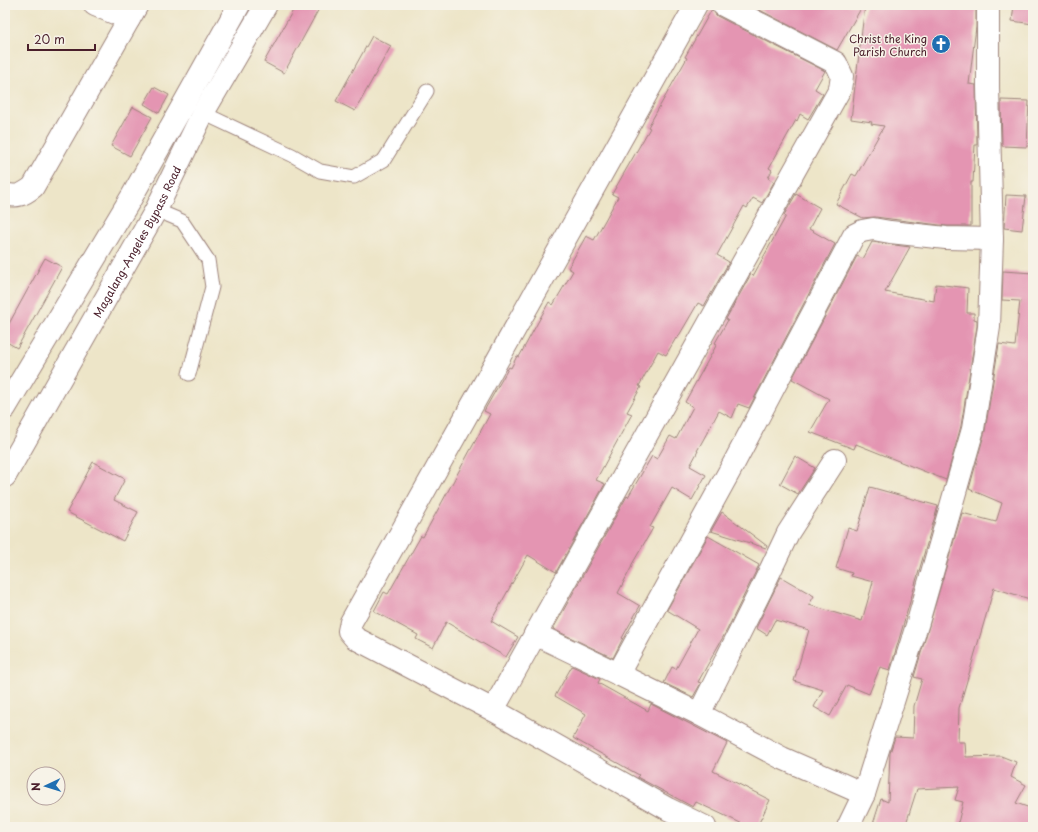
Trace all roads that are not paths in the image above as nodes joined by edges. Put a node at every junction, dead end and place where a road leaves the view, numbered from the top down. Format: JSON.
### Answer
{"nodes":[{"id":1,"x":95,"y":5,"type":"edge"},
{"id":2,"x":239,"y":5,"type":"edge"},
{"id":3,"x":266,"y":5,"type":"edge"},
{"id":4,"x":696,"y":5,"type":"edge"},
{"id":5,"x":723,"y":5,"type":"edge"},
{"id":6,"x":988,"y":5,"type":"edge"},
{"id":7,"x":133,"y":12,"type":"edge"},
{"id":8,"x":427,"y":91,"type":"dead end"},
{"id":9,"x":203,"y":113,"type":"junction"},
{"id":10,"x":5,"y":194,"type":"edge"},
{"id":11,"x":156,"y":210,"type":"junction"},
{"id":12,"x":992,"y":239,"type":"junction"},
{"id":13,"x":189,"y":374,"type":"dead end"},
{"id":14,"x":5,"y":408,"type":"edge"},
{"id":15,"x":834,"y":460,"type":"dead end"},
{"id":16,"x":5,"y":476,"type":"edge"},
{"id":17,"x":535,"y":634,"type":"junction"},
{"id":18,"x":618,"y":674,"type":"junction"},
{"id":19,"x":493,"y":710,"type":"junction"},
{"id":20,"x":699,"y":714,"type":"junction"},
{"id":21,"x":864,"y":794,"type":"junction"},
{"id":22,"x":705,"y":827,"type":"edge"},
{"id":23,"x":848,"y":827,"type":"edge"}],
"edges":[{"from":1,"to":7,"type":"street"},
{"from":2,"to":14,"type":"street"},
{"from":3,"to":9,"type":"street","name":"Magalang-Angeles Bypass Road"},
{"from":4,"to":19,"type":"street"},
{"from":5,"to":17,"type":"street"},
{"from":6,"to":12,"type":"street"},
{"from":7,"to":10,"type":"street"},
{"from":8,"to":9,"type":"lane"},
{"from":9,"to":11,"type":"street","name":"Magalang-Angeles Bypass Road"},
{"from":11,"to":13,"type":"lane"},
{"from":11,"to":16,"type":"street","name":"Magalang-Angeles Bypass Road"},
{"from":12,"to":18,"type":"street"},
{"from":12,"to":21,"type":"street"},
{"from":15,"to":20,"type":"street"},
{"from":17,"to":18,"type":"street"},
{"from":17,"to":19,"type":"street"},
{"from":18,"to":20,"type":"street"},
{"from":19,"to":22,"type":"street"},
{"from":20,"to":21,"type":"street"},
{"from":21,"to":23,"type":"street"}]}
